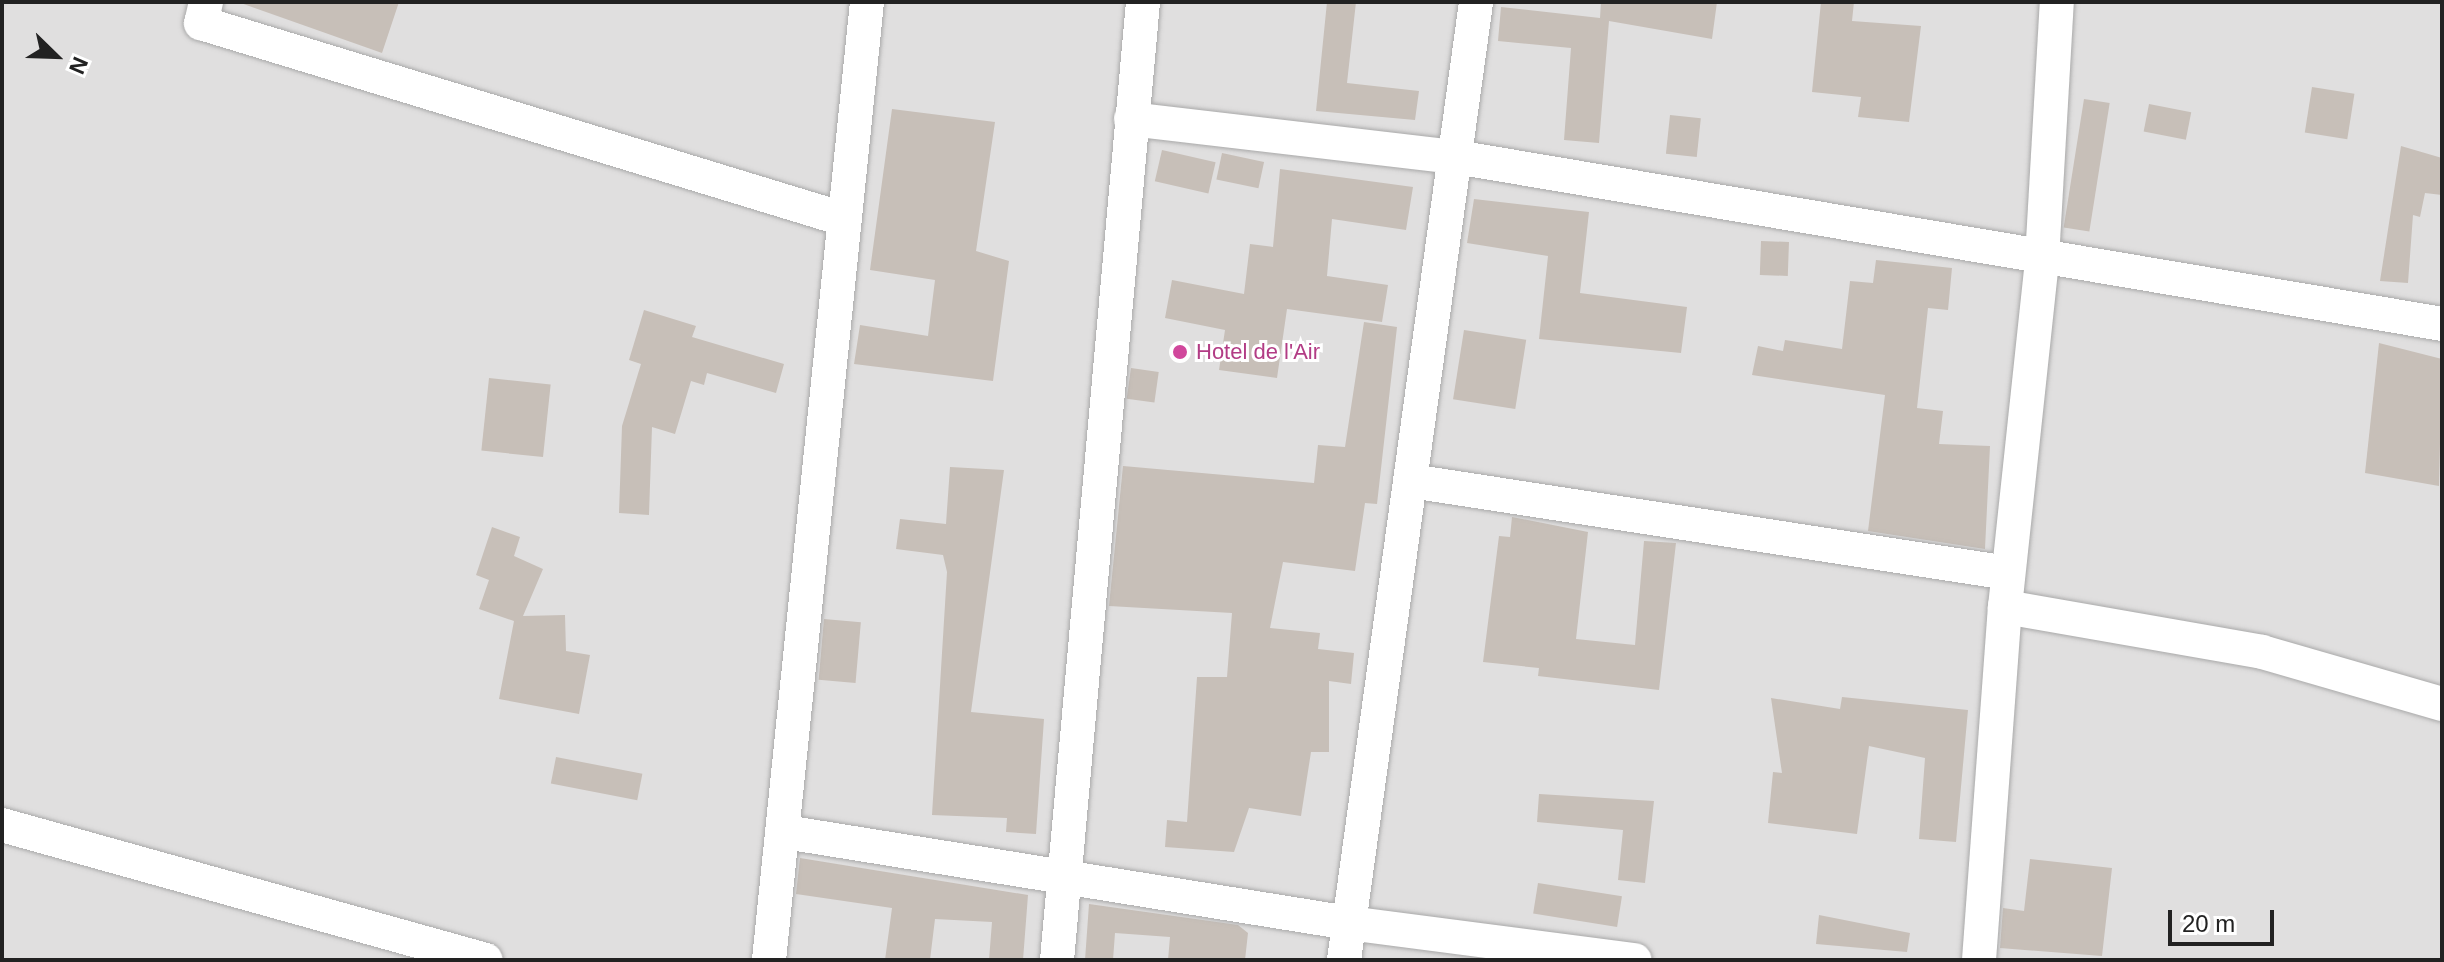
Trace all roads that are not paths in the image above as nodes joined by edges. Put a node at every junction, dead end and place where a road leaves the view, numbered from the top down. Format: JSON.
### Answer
{"nodes":[{"id":1,"x":206,"y":2,"type":"edge"},
{"id":2,"x":867,"y":2,"type":"edge"},
{"id":3,"x":1143,"y":2,"type":"edge"},
{"id":4,"x":1476,"y":2,"type":"edge"},
{"id":5,"x":2057,"y":2,"type":"edge"},
{"id":6,"x":1131,"y":119,"type":"junction"},
{"id":7,"x":1456,"y":157,"type":"junction"},
{"id":8,"x":840,"y":218,"type":"junction"},
{"id":9,"x":2042,"y":259,"type":"junction"},
{"id":10,"x":2442,"y":324,"type":"edge"},
{"id":11,"x":1411,"y":481,"type":"junction"},
{"id":12,"x":2008,"y":573,"type":"junction"},
{"id":13,"x":2005,"y":607,"type":"junction"},
{"id":14,"x":2442,"y":704,"type":"edge"},
{"id":15,"x":2,"y":825,"type":"edge"},
{"id":16,"x":785,"y":832,"type":"junction"},
{"id":17,"x":1063,"y":877,"type":"junction"},
{"id":18,"x":1349,"y":923,"type":"junction"},
{"id":19,"x":486,"y":960,"type":"edge"},
{"id":20,"x":769,"y":960,"type":"edge"},
{"id":21,"x":1057,"y":960,"type":"edge"},
{"id":22,"x":1344,"y":960,"type":"edge"},
{"id":23,"x":1635,"y":960,"type":"edge"},
{"id":24,"x":1979,"y":960,"type":"edge"}],
"edges":[{"from":1,"to":8,"type":"street"},
{"from":2,"to":8,"type":"street"},
{"from":3,"to":6,"type":"street"},
{"from":4,"to":7,"type":"street"},
{"from":5,"to":9,"type":"street"},
{"from":6,"to":7,"type":"street"},
{"from":6,"to":17,"type":"street"},
{"from":7,"to":9,"type":"street"},
{"from":7,"to":11,"type":"street"},
{"from":8,"to":16,"type":"street"},
{"from":9,"to":10,"type":"street"},
{"from":9,"to":12,"type":"street"},
{"from":11,"to":12,"type":"street"},
{"from":11,"to":18,"type":"street"},
{"from":12,"to":13,"type":"street"},
{"from":13,"to":14,"type":"street"},
{"from":13,"to":24,"type":"street"},
{"from":15,"to":19,"type":"street"},
{"from":16,"to":17,"type":"street"},
{"from":16,"to":20,"type":"street"},
{"from":17,"to":18,"type":"street"},
{"from":17,"to":21,"type":"street"},
{"from":18,"to":22,"type":"street"},
{"from":18,"to":23,"type":"street"}]}
